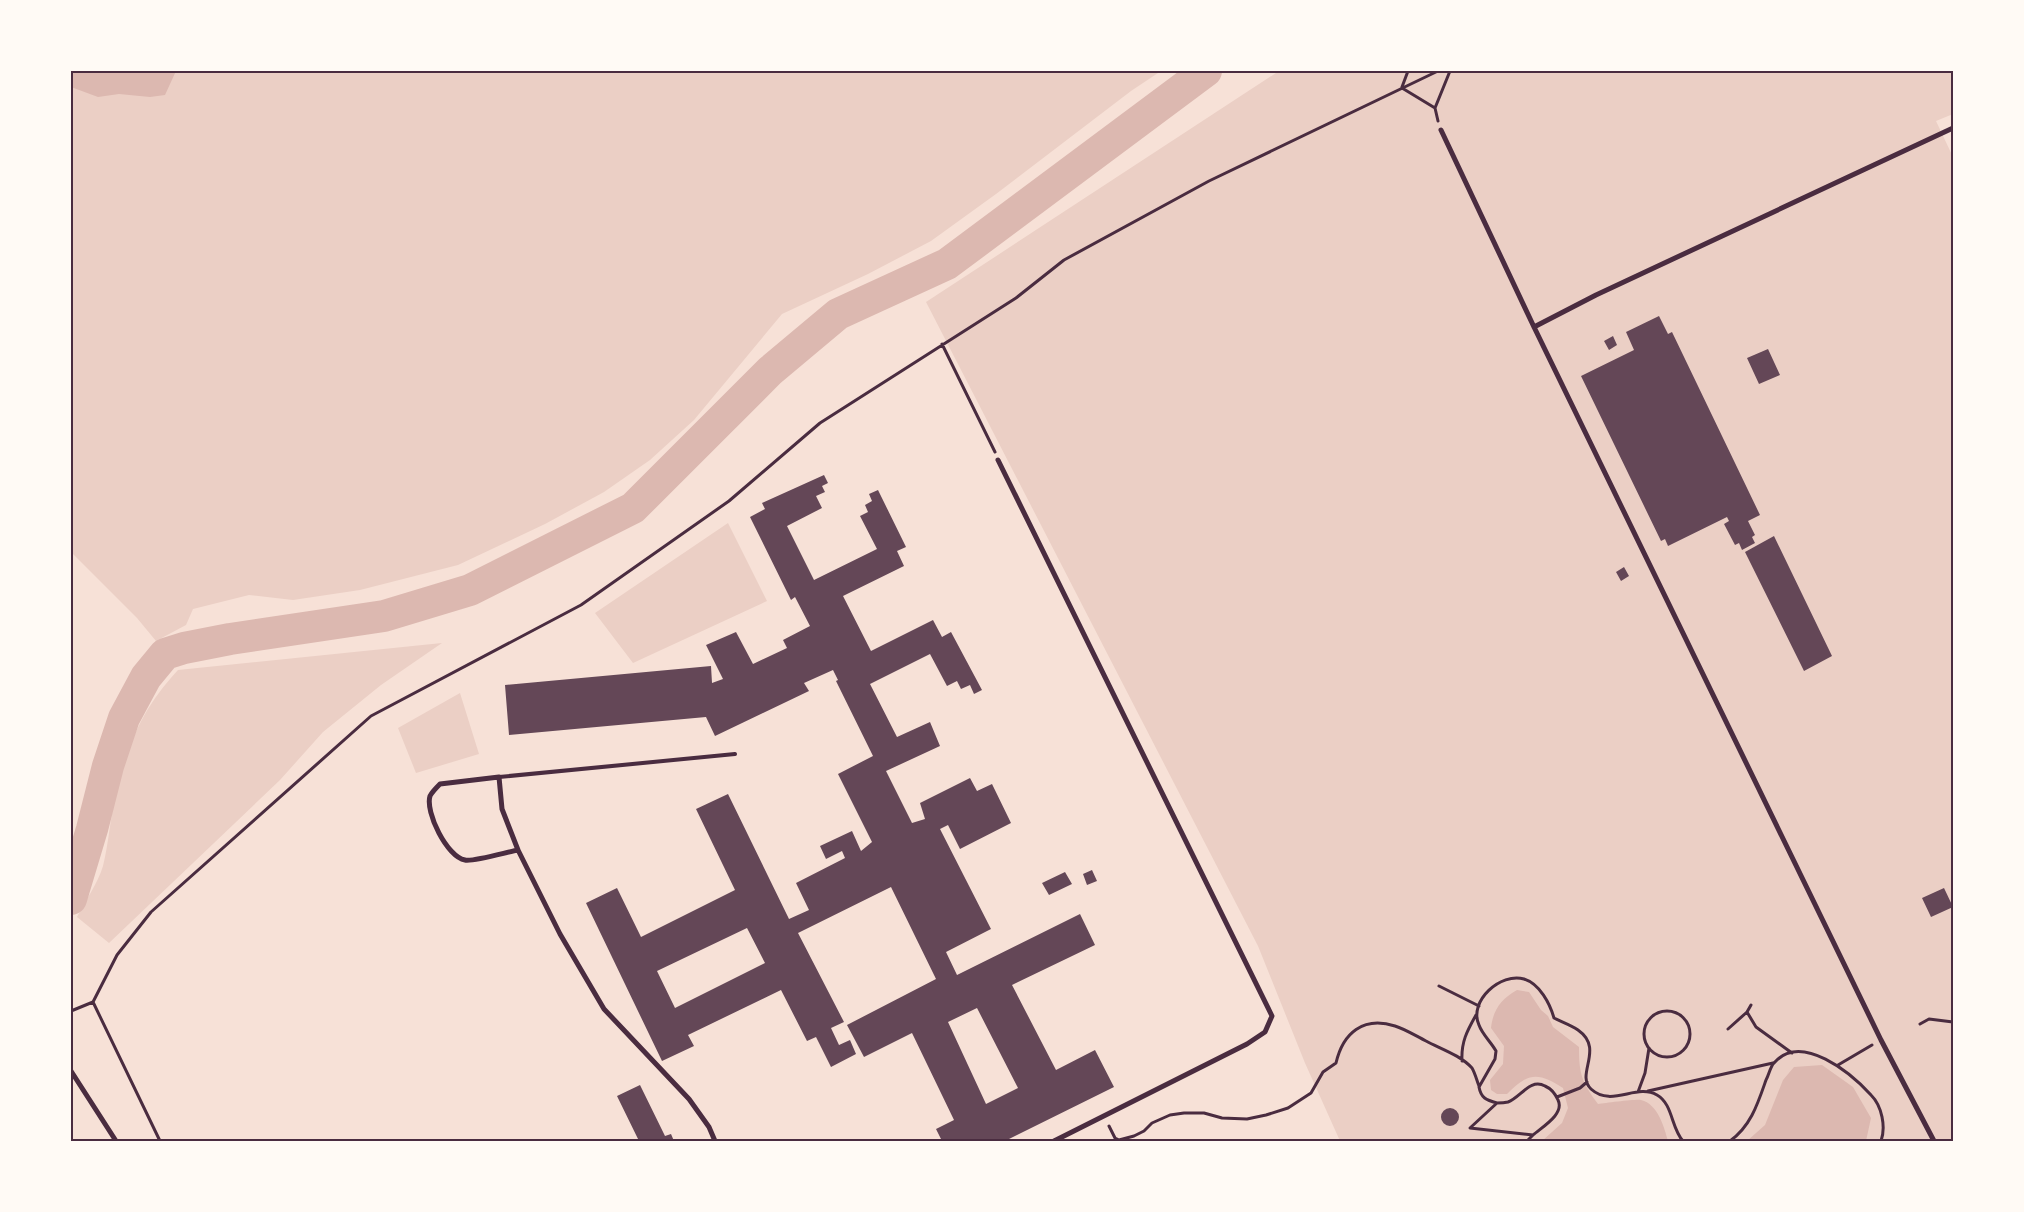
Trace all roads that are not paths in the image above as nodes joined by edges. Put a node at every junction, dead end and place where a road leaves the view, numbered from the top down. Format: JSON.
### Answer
{"nodes":[{"id":1,"x":1953,"y":128,"type":"edge"},
{"id":2,"x":1441,"y":130,"type":"road end"},
{"id":3,"x":1534,"y":327,"type":"junction"},
{"id":4,"x":998,"y":460,"type":"road end"},
{"id":5,"x":735,"y":754,"type":"dead end"},
{"id":6,"x":499,"y":777,"type":"junction"},
{"id":7,"x":518,"y":850,"type":"junction"},
{"id":8,"x":71,"y":1072,"type":"edge"},
{"id":9,"x":116,"y":1141,"type":"edge"},
{"id":10,"x":716,"y":1141,"type":"edge"},
{"id":11,"x":1054,"y":1141,"type":"edge"},
{"id":12,"x":1934,"y":1141,"type":"edge"}],
"edges":[{"from":1,"to":3,"type":"street"},
{"from":2,"to":3,"type":"street"},
{"from":3,"to":12,"type":"street"},
{"from":4,"to":11,"type":"street"},
{"from":5,"to":6,"type":"lane"},
{"from":6,"to":7,"type":"street"},
{"from":6,"to":7,"type":"street"},
{"from":7,"to":10,"type":"street"},
{"from":8,"to":9,"type":"street"}]}
